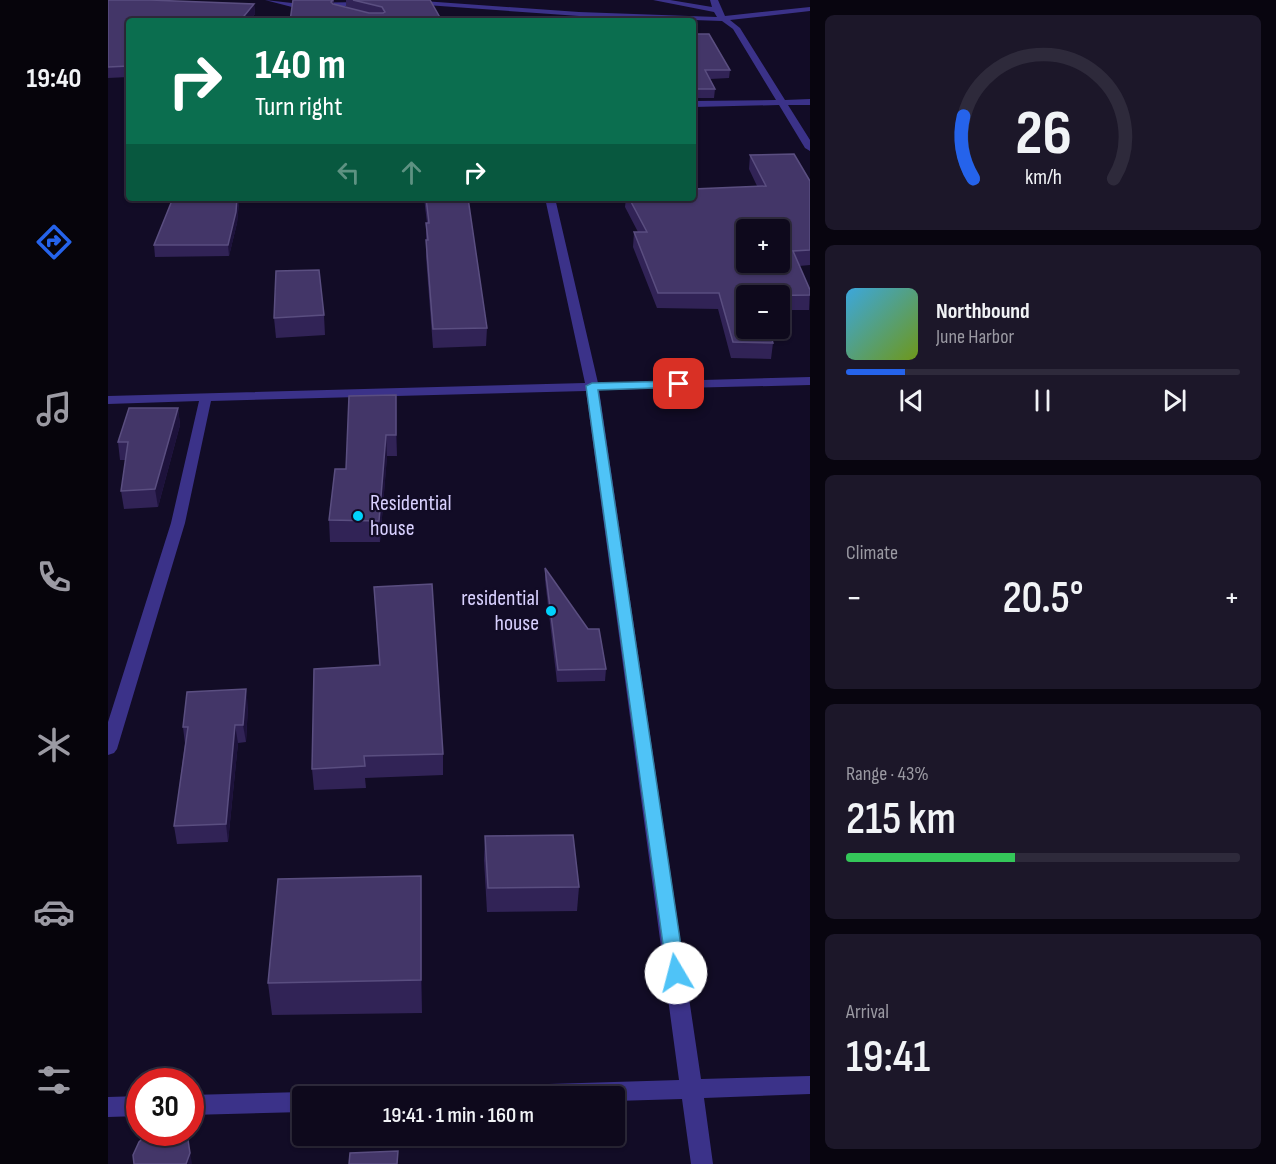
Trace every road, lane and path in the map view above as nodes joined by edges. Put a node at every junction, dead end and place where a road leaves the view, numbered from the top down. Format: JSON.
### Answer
{"nodes":[{"id":1,"x":269,"y":0,"type":"edge"},
{"id":2,"x":657,"y":0,"type":"edge"},
{"id":3,"x":714,"y":0,"type":"edge"},
{"id":4,"x":406,"y":3,"type":"edge"},
{"id":5,"x":374,"y":4,"type":"edge"},
{"id":6,"x":323,"y":5,"type":"junction"},
{"id":7,"x":586,"y":7,"type":"dead end"},
{"id":8,"x":476,"y":8,"type":"junction"},
{"id":9,"x":810,"y":9,"type":"edge"},
{"id":10,"x":716,"y":10,"type":"junction"},
{"id":11,"x":346,"y":12,"type":"edge"},
{"id":12,"x":579,"y":14,"type":"junction"},
{"id":13,"x":493,"y":17,"type":"dead end"},
{"id":14,"x":573,"y":18,"type":"edge"},
{"id":15,"x":693,"y":18,"type":"edge"},
{"id":16,"x":696,"y":18,"type":"edge"},
{"id":17,"x":722,"y":19,"type":"junction"},
{"id":18,"x":696,"y":23,"type":"edge"},
{"id":19,"x":784,"y":102,"type":"junction"},
{"id":20,"x":810,"y":102,"type":"edge"},
{"id":21,"x":696,"y":104,"type":"edge"},
{"id":22,"x":810,"y":148,"type":"edge"},
{"id":23,"x":551,"y":201,"type":"edge"},
{"id":24,"x":810,"y":381,"type":"edge"},
{"id":25,"x":592,"y":386,"type":"junction"},
{"id":26,"x":206,"y":397,"type":"junction"},
{"id":27,"x":108,"y":400,"type":"edge"},
{"id":28,"x":108,"y":749,"type":"edge"},
{"id":29,"x":810,"y":1085,"type":"edge"},
{"id":30,"x":693,"y":1091,"type":"junction"},
{"id":31,"x":625,"y":1093,"type":"edge"},
{"id":32,"x":292,"y":1102,"type":"edge"},
{"id":33,"x":204,"y":1105,"type":"edge"},
{"id":34,"x":126,"y":1106,"type":"edge"},
{"id":35,"x":108,"y":1107,"type":"edge"},
{"id":36,"x":702,"y":1164,"type":"edge"}],
"edges":[{"from":1,"to":6,"type":"street"},
{"from":2,"to":10,"type":"street"},
{"from":3,"to":10,"type":"street"},
{"from":4,"to":8,"type":"street"},
{"from":5,"to":6,"type":"street"},
{"from":6,"to":11,"type":"street"},
{"from":7,"to":12,"type":"street"},
{"from":8,"to":12,"type":"street"},
{"from":8,"to":13,"type":"street"},
{"from":9,"to":17,"type":"street"},
{"from":10,"to":17,"type":"street"},
{"from":12,"to":14,"type":"street"},
{"from":12,"to":15,"type":"street"},
{"from":16,"to":17,"type":"street"},
{"from":17,"to":18,"type":"street"},
{"from":17,"to":19,"type":"street"},
{"from":19,"to":20,"type":"street"},
{"from":19,"to":21,"type":"street"},
{"from":19,"to":22,"type":"street"},
{"from":23,"to":25,"type":"street"},
{"from":24,"to":25,"type":"street"},
{"from":25,"to":26,"type":"street"},
{"from":25,"to":30,"type":"street"},
{"from":26,"to":27,"type":"street"},
{"from":26,"to":28,"type":"street"},
{"from":29,"to":30,"type":"street"},
{"from":30,"to":31,"type":"street"},
{"from":30,"to":36,"type":"street"},
{"from":32,"to":33,"type":"street"},
{"from":34,"to":35,"type":"street"}]}
